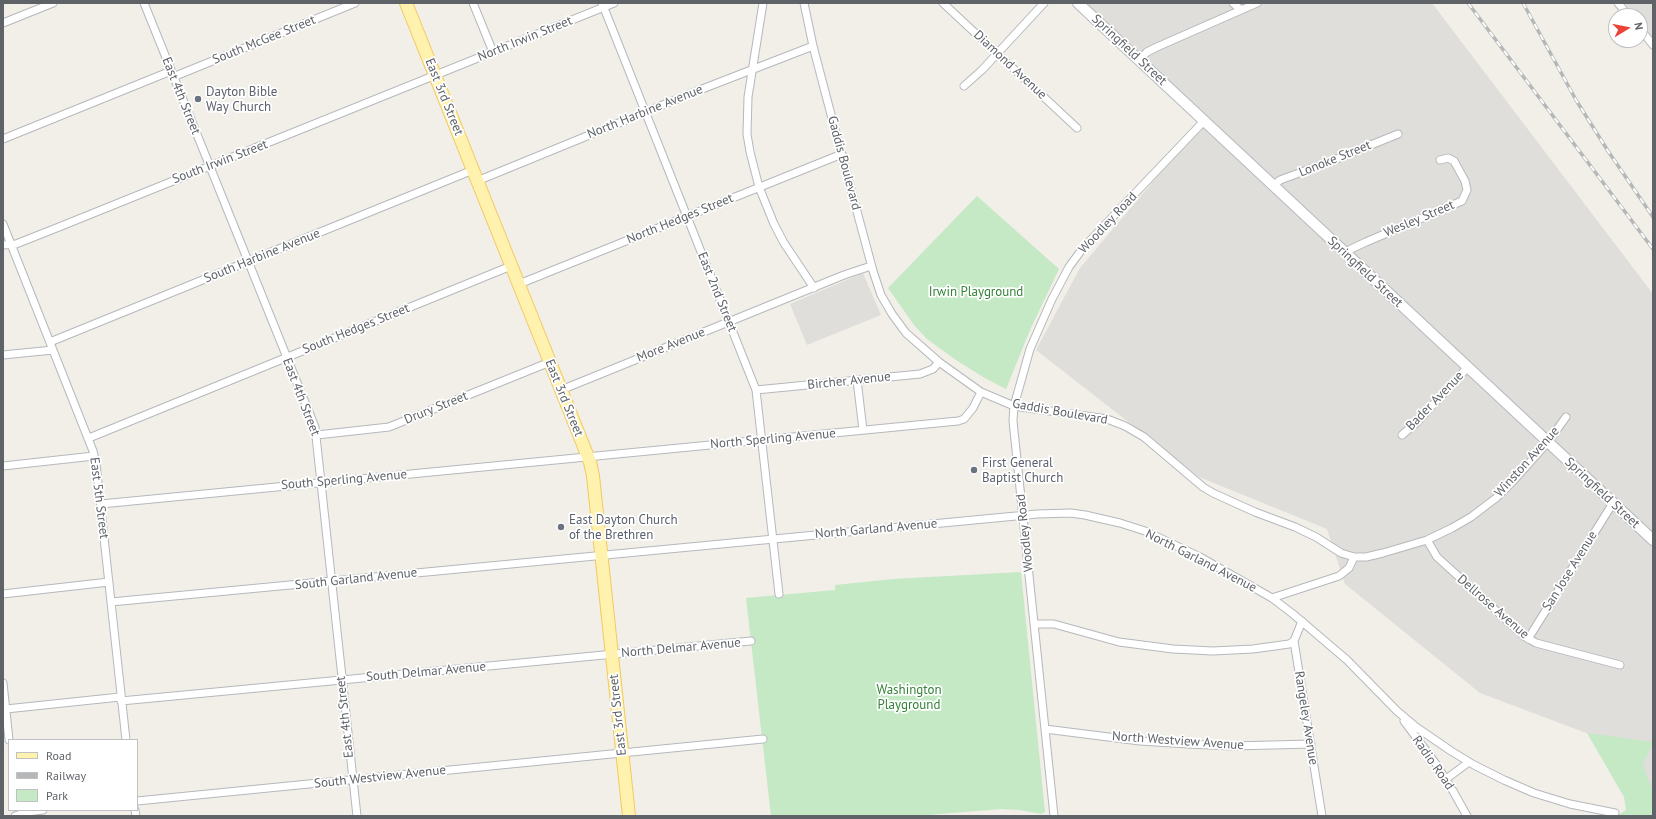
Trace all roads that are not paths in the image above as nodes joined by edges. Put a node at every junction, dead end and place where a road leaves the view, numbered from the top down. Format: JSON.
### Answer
{"nodes":[{"id":1,"x":53,"y":3,"type":"edge"},
{"id":2,"x":144,"y":3,"type":"edge"},
{"id":3,"x":355,"y":3,"type":"edge"},
{"id":4,"x":406,"y":3,"type":"edge"},
{"id":5,"x":473,"y":3,"type":"edge"},
{"id":6,"x":614,"y":3,"type":"edge"},
{"id":7,"x":763,"y":3,"type":"edge"},
{"id":8,"x":804,"y":3,"type":"edge"},
{"id":9,"x":943,"y":3,"type":"edge"},
{"id":10,"x":1044,"y":3,"type":"edge"},
{"id":11,"x":1078,"y":3,"type":"edge"},
{"id":12,"x":1233,"y":3,"type":"edge"},
{"id":13,"x":1257,"y":3,"type":"edge"},
{"id":14,"x":602,"y":5,"type":"edge"},
{"id":15,"x":1241,"y":10,"type":"junction"},
{"id":16,"x":3,"y":23,"type":"edge"},
{"id":17,"x":813,"y":46,"type":"junction"},
{"id":18,"x":493,"y":52,"type":"junction"},
{"id":19,"x":997,"y":53,"type":"junction"},
{"id":20,"x":1139,"y":60,"type":"junction"},
{"id":21,"x":752,"y":69,"type":"junction"},
{"id":22,"x":172,"y":74,"type":"junction"},
{"id":23,"x":435,"y":75,"type":"junction"},
{"id":24,"x":964,"y":86,"type":"dead end"},
{"id":25,"x":645,"y":112,"type":"junction"},
{"id":26,"x":1204,"y":121,"type":"junction"},
{"id":27,"x":1077,"y":128,"type":"dead end"},
{"id":28,"x":1398,"y":134,"type":"dead end"},
{"id":29,"x":3,"y":139,"type":"edge"},
{"id":30,"x":842,"y":154,"type":"junction"},
{"id":31,"x":1440,"y":160,"type":"dead end"},
{"id":32,"x":209,"y":166,"type":"junction"},
{"id":33,"x":475,"y":176,"type":"junction"},
{"id":34,"x":1273,"y":186,"type":"junction"},
{"id":35,"x":759,"y":188,"type":"junction"},
{"id":36,"x":687,"y":217,"type":"junction"},
{"id":37,"x":3,"y":224,"type":"edge"},
{"id":38,"x":3,"y":245,"type":"edge"},
{"id":39,"x":11,"y":245,"type":"junction"},
{"id":40,"x":1346,"y":254,"type":"junction"},
{"id":41,"x":247,"y":262,"type":"junction"},
{"id":42,"x":512,"y":266,"type":"junction"},
{"id":43,"x":871,"y":266,"type":"junction"},
{"id":44,"x":519,"y":284,"type":"junction"},
{"id":45,"x":814,"y":288,"type":"junction"},
{"id":46,"x":729,"y":321,"type":"junction"},
{"id":47,"x":50,"y":342,"type":"junction"},
{"id":48,"x":53,"y":350,"type":"junction"},
{"id":49,"x":3,"y":355,"type":"edge"},
{"id":50,"x":286,"y":358,"type":"junction"},
{"id":51,"x":550,"y":362,"type":"junction"},
{"id":52,"x":939,"y":362,"type":"junction"},
{"id":53,"x":1468,"y":367,"type":"junction"},
{"id":54,"x":858,"y":380,"type":"junction"},
{"id":55,"x":561,"y":390,"type":"junction"},
{"id":56,"x":756,"y":390,"type":"junction"},
{"id":57,"x":981,"y":392,"type":"junction"},
{"id":58,"x":1014,"y":406,"type":"junction"},
{"id":59,"x":1566,"y":417,"type":"dead end"},
{"id":60,"x":863,"y":430,"type":"junction"},
{"id":61,"x":316,"y":435,"type":"junction"},
{"id":62,"x":1402,"y":435,"type":"dead end"},
{"id":63,"x":89,"y":438,"type":"junction"},
{"id":64,"x":762,"y":439,"type":"junction"},
{"id":65,"x":1548,"y":442,"type":"junction"},
{"id":66,"x":94,"y":456,"type":"junction"},
{"id":67,"x":588,"y":457,"type":"junction"},
{"id":68,"x":3,"y":466,"type":"edge"},
{"id":69,"x":321,"y":482,"type":"junction"},
{"id":70,"x":1613,"y":503,"type":"junction"},
{"id":71,"x":100,"y":504,"type":"junction"},
{"id":72,"x":1023,"y":515,"type":"junction"},
{"id":73,"x":773,"y":538,"type":"junction"},
{"id":74,"x":1427,"y":540,"type":"junction"},
{"id":75,"x":1653,"y":540,"type":"edge"},
{"id":76,"x":601,"y":555,"type":"junction"},
{"id":77,"x":1354,"y":557,"type":"junction"},
{"id":78,"x":331,"y":581,"type":"junction"},
{"id":79,"x":109,"y":582,"type":"junction"},
{"id":80,"x":3,"y":594,"type":"edge"},
{"id":81,"x":779,"y":594,"type":"dead end"},
{"id":82,"x":1272,"y":598,"type":"junction"},
{"id":83,"x":111,"y":602,"type":"junction"},
{"id":84,"x":1302,"y":621,"type":"junction"},
{"id":85,"x":1035,"y":624,"type":"junction"},
{"id":86,"x":1528,"y":639,"type":"junction"},
{"id":87,"x":1294,"y":640,"type":"junction"},
{"id":88,"x":751,"y":642,"type":"dead end"},
{"id":89,"x":612,"y":654,"type":"junction"},
{"id":90,"x":1620,"y":665,"type":"dead end"},
{"id":91,"x":342,"y":680,"type":"junction"},
{"id":92,"x":3,"y":683,"type":"edge"},
{"id":93,"x":121,"y":699,"type":"junction"},
{"id":94,"x":6,"y":709,"type":"junction"},
{"id":95,"x":1397,"y":711,"type":"junction"},
{"id":96,"x":1045,"y":729,"type":"junction"},
{"id":97,"x":9,"y":739,"type":"edge"},
{"id":98,"x":126,"y":739,"type":"edge"},
{"id":99,"x":763,"y":739,"type":"dead end"},
{"id":100,"x":1311,"y":744,"type":"junction"},
{"id":101,"x":622,"y":753,"type":"junction"},
{"id":102,"x":1469,"y":762,"type":"junction"},
{"id":103,"x":352,"y":779,"type":"junction"},
{"id":104,"x":1446,"y":779,"type":"junction"},
{"id":105,"x":138,"y":801,"type":"edge"},
{"id":106,"x":36,"y":811,"type":"edge"},
{"id":107,"x":1614,"y":813,"type":"dead end"},
{"id":108,"x":16,"y":814,"type":"edge"},
{"id":109,"x":357,"y":816,"type":"edge"},
{"id":110,"x":629,"y":816,"type":"edge"},
{"id":111,"x":1054,"y":816,"type":"edge"},
{"id":112,"x":1322,"y":816,"type":"edge"},
{"id":113,"x":1467,"y":816,"type":"edge"}],
"edges":[{"from":1,"to":16,"type":"street"},
{"from":2,"to":22,"type":"street","name":"East 4th Street"},
{"from":3,"to":22,"type":"street","name":"South McGee Street"},
{"from":4,"to":23,"type":"main road","name":"East 3rd Street"},
{"from":5,"to":18,"type":"street"},
{"from":6,"to":14,"type":"street","name":"North Irwin Street"},
{"from":7,"to":21,"type":"street"},
{"from":8,"to":17,"type":"street","name":"Gaddis Boulevard"},
{"from":9,"to":19,"type":"street","name":"Diamond Avenue"},
{"from":10,"to":19,"type":"street"},
{"from":11,"to":20,"type":"main road","name":"Springfield Street"},
{"from":12,"to":15,"type":"street"},
{"from":13,"to":15,"type":"street"},
{"from":14,"to":18,"type":"street","name":"North Irwin Street"},
{"from":14,"to":25,"type":"street","name":"East 2nd Street"},
{"from":15,"to":20,"type":"street"},
{"from":17,"to":21,"type":"street","name":"North Harbine Avenue"},
{"from":17,"to":30,"type":"street","name":"Gaddis Boulevard"},
{"from":18,"to":23,"type":"street","name":"North Irwin Street"},
{"from":19,"to":24,"type":"street"},
{"from":19,"to":27,"type":"street","name":"Diamond Avenue"},
{"from":20,"to":26,"type":"main road","name":"Springfield Street"},
{"from":21,"to":25,"type":"street","name":"North Harbine Avenue"},
{"from":21,"to":35,"type":"street"},
{"from":22,"to":29,"type":"street","name":"South McGee Street"},
{"from":22,"to":32,"type":"street","name":"East 4th Street"},
{"from":23,"to":32,"type":"street","name":"South Irwin Street"},
{"from":23,"to":33,"type":"main road","name":"East 3rd Street"},
{"from":25,"to":33,"type":"street","name":"North Harbine Avenue"},
{"from":25,"to":36,"type":"street","name":"East 2nd Street"},
{"from":26,"to":34,"type":"main road","name":"Springfield Street"},
{"from":26,"to":58,"type":"street","name":"Woodley Road"},
{"from":28,"to":34,"type":"street","name":"Lonoke Street"},
{"from":30,"to":35,"type":"street","name":"North Hedges Street"},
{"from":30,"to":43,"type":"street","name":"Gaddis Boulevard"},
{"from":31,"to":40,"type":"street","name":"Wesley Street"},
{"from":32,"to":39,"type":"street","name":"South Irwin Street"},
{"from":32,"to":41,"type":"street","name":"East 4th Street"},
{"from":33,"to":41,"type":"street","name":"South Harbine Avenue"},
{"from":33,"to":42,"type":"main road","name":"East 3rd Street"},
{"from":34,"to":40,"type":"main road","name":"Springfield Street"},
{"from":35,"to":36,"type":"street","name":"North Hedges Street"},
{"from":35,"to":45,"type":"street"},
{"from":36,"to":44,"type":"street","name":"North Hedges Street"},
{"from":36,"to":46,"type":"street","name":"East 2nd Street"},
{"from":37,"to":39,"type":"street","name":"East 5th Street"},
{"from":38,"to":39,"type":"street","name":"South Irwin Street"},
{"from":39,"to":47,"type":"street","name":"East 5th Street"},
{"from":40,"to":53,"type":"main road","name":"Springfield Street"},
{"from":41,"to":47,"type":"street","name":"South Harbine Avenue"},
{"from":41,"to":50,"type":"street","name":"East 4th Street"},
{"from":42,"to":44,"type":"main road","name":"East 3rd Street"},
{"from":42,"to":50,"type":"street","name":"South Hedges Street"},
{"from":43,"to":45,"type":"street","name":"More Avenue"},
{"from":43,"to":52,"type":"street","name":"Gaddis Boulevard"},
{"from":44,"to":51,"type":"main road","name":"East 3rd Street"},
{"from":45,"to":46,"type":"street","name":"More Avenue"},
{"from":46,"to":55,"type":"street","name":"More Avenue"},
{"from":46,"to":56,"type":"street","name":"East 2nd Street"},
{"from":47,"to":48,"type":"street","name":"East 5th Street"},
{"from":48,"to":49,"type":"street"},
{"from":48,"to":63,"type":"street","name":"East 5th Street"},
{"from":50,"to":61,"type":"street","name":"East 4th Street"},
{"from":50,"to":63,"type":"street","name":"South Hedges Street"},
{"from":51,"to":55,"type":"main road","name":"East 3rd Street"},
{"from":51,"to":61,"type":"street","name":"Drury Street"},
{"from":52,"to":54,"type":"street","name":"Bircher Avenue"},
{"from":52,"to":57,"type":"street","name":"Gaddis Boulevard"},
{"from":53,"to":62,"type":"street","name":"Bader Avenue"},
{"from":53,"to":65,"type":"main road","name":"Springfield Street"},
{"from":54,"to":56,"type":"street","name":"Bircher Avenue"},
{"from":54,"to":60,"type":"street"},
{"from":55,"to":67,"type":"main road","name":"East 3rd Street"},
{"from":56,"to":64,"type":"street","name":"East 2nd Street"},
{"from":57,"to":58,"type":"street","name":"Gaddis Boulevard"},
{"from":57,"to":60,"type":"street","name":"North Sperling Avenue"},
{"from":58,"to":72,"type":"street","name":"Woodley Road"},
{"from":58,"to":77,"type":"street","name":"Gaddis Boulevard"},
{"from":59,"to":65,"type":"street","name":"Winston Avenue"},
{"from":60,"to":64,"type":"street","name":"North Sperling Avenue"},
{"from":61,"to":69,"type":"street","name":"East 4th Street"},
{"from":63,"to":66,"type":"street","name":"East 5th Street"},
{"from":64,"to":67,"type":"street","name":"North Sperling Avenue"},
{"from":64,"to":73,"type":"street","name":"East 2nd Street"},
{"from":65,"to":70,"type":"main road","name":"Springfield Street"},
{"from":65,"to":74,"type":"street","name":"Winston Avenue"},
{"from":66,"to":68,"type":"street"},
{"from":66,"to":71,"type":"street","name":"East 5th Street"},
{"from":67,"to":69,"type":"street","name":"South Sperling Avenue"},
{"from":67,"to":76,"type":"main road","name":"East 3rd Street"},
{"from":69,"to":71,"type":"street","name":"South Sperling Avenue"},
{"from":69,"to":78,"type":"street","name":"East 4th Street"},
{"from":70,"to":75,"type":"main road","name":"Springfield Street"},
{"from":70,"to":86,"type":"street","name":"San Jose Avenue"},
{"from":71,"to":79,"type":"street","name":"East 5th Street"},
{"from":72,"to":73,"type":"street","name":"North Garland Avenue"},
{"from":72,"to":82,"type":"street","name":"North Garland Avenue"},
{"from":72,"to":85,"type":"street","name":"Woodley Road"},
{"from":73,"to":76,"type":"street","name":"North Garland Avenue"},
{"from":73,"to":81,"type":"street","name":"East 2nd Street"},
{"from":74,"to":77,"type":"street","name":"Winston Avenue"},
{"from":74,"to":86,"type":"street","name":"Dellrose Avenue"},
{"from":76,"to":78,"type":"street","name":"South Garland Avenue"},
{"from":76,"to":89,"type":"main road","name":"East 3rd Street"},
{"from":77,"to":82,"type":"street"},
{"from":78,"to":83,"type":"street","name":"South Garland Avenue"},
{"from":78,"to":91,"type":"street","name":"East 4th Street"},
{"from":79,"to":80,"type":"street"},
{"from":79,"to":83,"type":"street","name":"East 5th Street"},
{"from":82,"to":84,"type":"street","name":"North Garland Avenue"},
{"from":83,"to":93,"type":"street","name":"East 5th Street"},
{"from":84,"to":87,"type":"street"},
{"from":84,"to":95,"type":"street","name":"North Garland Avenue"},
{"from":85,"to":87,"type":"street"},
{"from":85,"to":96,"type":"street","name":"Woodley Road"},
{"from":86,"to":90,"type":"street","name":"Dellrose Avenue"},
{"from":87,"to":100,"type":"street","name":"Rangeley Avenue"},
{"from":88,"to":89,"type":"street","name":"North Delmar Avenue"},
{"from":89,"to":91,"type":"street","name":"South Delmar Avenue"},
{"from":89,"to":101,"type":"main road","name":"East 3rd Street"},
{"from":91,"to":93,"type":"street","name":"South Delmar Avenue"},
{"from":91,"to":103,"type":"street","name":"East 4th Street"},
{"from":92,"to":94,"type":"street"},
{"from":93,"to":94,"type":"street","name":"South Delmar Avenue"},
{"from":93,"to":98,"type":"street","name":"East 5th Street"},
{"from":94,"to":97,"type":"street"},
{"from":95,"to":102,"type":"street","name":"North Garland Avenue"},
{"from":95,"to":104,"type":"street","name":"Radio Road"},
{"from":96,"to":100,"type":"street","name":"North Westview Avenue"},
{"from":96,"to":111,"type":"street","name":"Woodley Road"},
{"from":99,"to":101,"type":"street"},
{"from":100,"to":112,"type":"street","name":"Rangeley Avenue"},
{"from":101,"to":103,"type":"street","name":"South Westview Avenue"},
{"from":101,"to":110,"type":"main road","name":"East 3rd Street"},
{"from":102,"to":104,"type":"street"},
{"from":102,"to":107,"type":"street","name":"North Garland Avenue"},
{"from":103,"to":105,"type":"street","name":"South Westview Avenue"},
{"from":103,"to":109,"type":"street","name":"East 4th Street"},
{"from":104,"to":113,"type":"street","name":"Radio Road"},
{"from":106,"to":108,"type":"street"}]}
